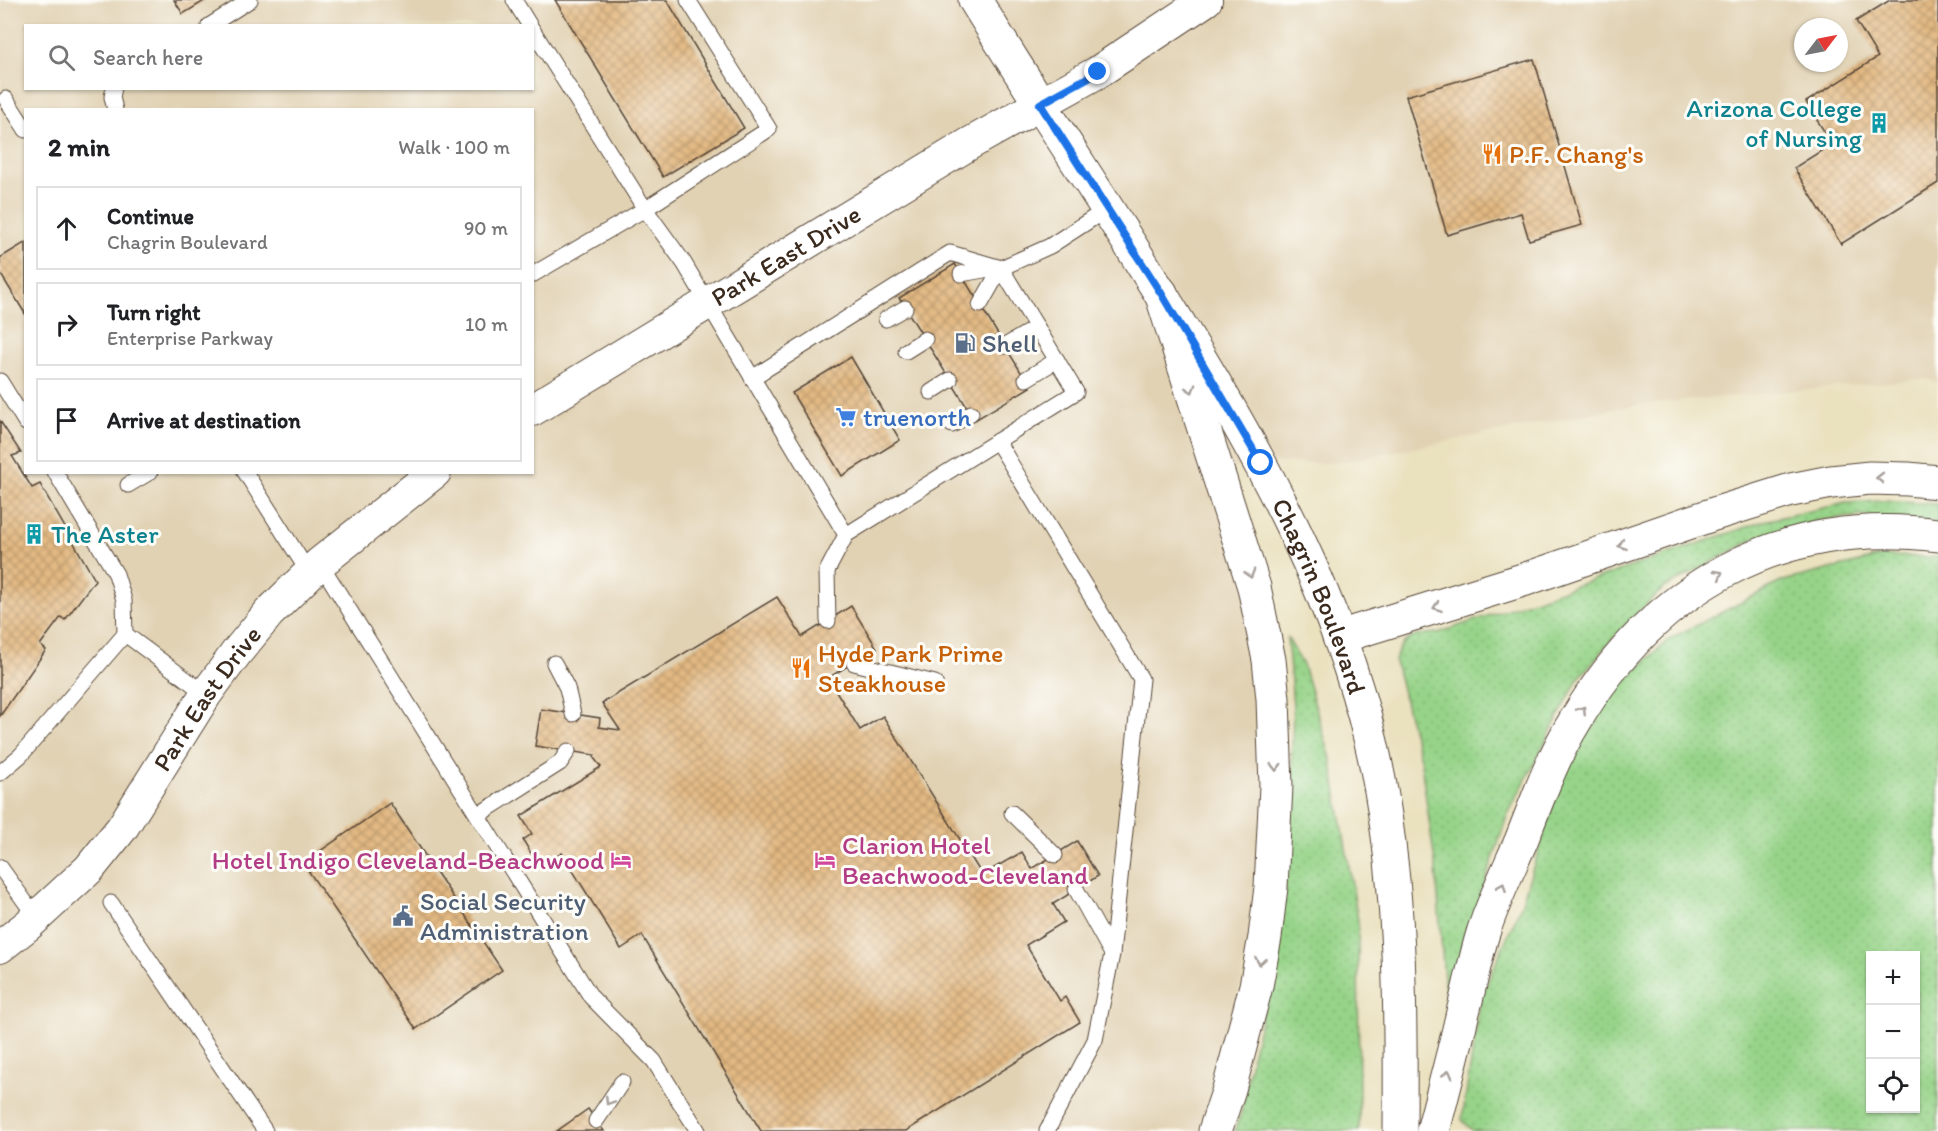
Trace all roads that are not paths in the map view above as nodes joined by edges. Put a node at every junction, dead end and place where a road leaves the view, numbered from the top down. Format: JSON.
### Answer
{"nodes":[{"id":1,"x":250,"y":0,"type":"edge"},
{"id":2,"x":514,"y":0,"type":"edge"},
{"id":3,"x":688,"y":0,"type":"edge"},
{"id":4,"x":975,"y":0,"type":"edge"},
{"id":5,"x":1206,"y":0,"type":"edge"},
{"id":6,"x":212,"y":24,"type":"edge"},
{"id":7,"x":529,"y":24,"type":"edge"},
{"id":8,"x":534,"y":32,"type":"edge"},
{"id":9,"x":114,"y":90,"type":"edge"},
{"id":10,"x":6,"y":99,"type":"dead end"},
{"id":11,"x":1040,"y":104,"type":"junction"},
{"id":12,"x":115,"y":108,"type":"edge"},
{"id":13,"x":24,"y":127,"type":"edge"},
{"id":14,"x":645,"y":209,"type":"junction"},
{"id":15,"x":1107,"y":209,"type":"junction"},
{"id":16,"x":1001,"y":268,"type":"junction"},
{"id":17,"x":534,"y":274,"type":"edge"},
{"id":18,"x":961,"y":274,"type":"dead end"},
{"id":19,"x":1161,"y":293,"type":"junction"},
{"id":20,"x":707,"y":303,"type":"junction"},
{"id":21,"x":980,"y":305,"type":"dead end"},
{"id":22,"x":905,"y":308,"type":"dead end"},
{"id":23,"x":886,"y":319,"type":"dead end"},
{"id":24,"x":1037,"y":327,"type":"junction"},
{"id":25,"x":925,"y":339,"type":"dead end"},
{"id":26,"x":1005,"y":346,"type":"dead end"},
{"id":27,"x":906,"y":351,"type":"dead end"},
{"id":28,"x":1057,"y":360,"type":"junction"},
{"id":29,"x":752,"y":378,"type":"junction"},
{"id":30,"x":1026,"y":379,"type":"dead end"},
{"id":31,"x":950,"y":380,"type":"dead end"},
{"id":32,"x":0,"y":381,"type":"edge"},
{"id":33,"x":931,"y":392,"type":"dead end"},
{"id":34,"x":534,"y":409,"type":"edge"},
{"id":35,"x":971,"y":413,"type":"dead end"},
{"id":36,"x":24,"y":420,"type":"edge"},
{"id":37,"x":952,"y":425,"type":"dead end"},
{"id":38,"x":997,"y":441,"type":"junction"},
{"id":39,"x":56,"y":474,"type":"edge"},
{"id":40,"x":147,"y":474,"type":"edge"},
{"id":41,"x":246,"y":474,"type":"edge"},
{"id":42,"x":432,"y":474,"type":"edge"},
{"id":43,"x":1938,"y":482,"type":"edge"},
{"id":44,"x":128,"y":485,"type":"dead end"},
{"id":45,"x":846,"y":535,"type":"junction"},
{"id":46,"x":1938,"y":535,"type":"edge"},
{"id":47,"x":315,"y":568,"type":"junction"},
{"id":48,"x":828,"y":621,"type":"dead end"},
{"id":49,"x":125,"y":634,"type":"junction"},
{"id":50,"x":1339,"y":637,"type":"junction"},
{"id":51,"x":554,"y":663,"type":"dead end"},
{"id":52,"x":854,"y":663,"type":"dead end"},
{"id":53,"x":935,"y":683,"type":"dead end"},
{"id":54,"x":206,"y":694,"type":"junction"},
{"id":55,"x":573,"y":714,"type":"dead end"},
{"id":56,"x":568,"y":751,"type":"dead end"},
{"id":57,"x":2,"y":768,"type":"edge"},
{"id":58,"x":1012,"y":813,"type":"dead end"},
{"id":59,"x":477,"y":815,"type":"junction"},
{"id":60,"x":1055,"y":855,"type":"dead end"},
{"id":61,"x":0,"y":867,"type":"edge"},
{"id":62,"x":1076,"y":890,"type":"dead end"},
{"id":63,"x":111,"y":903,"type":"dead end"},
{"id":64,"x":36,"y":917,"type":"junction"},
{"id":65,"x":0,"y":947,"type":"edge"},
{"id":66,"x":1112,"y":954,"type":"junction"},
{"id":67,"x":622,"y":1082,"type":"dead end"},
{"id":68,"x":596,"y":1121,"type":"dead end"},
{"id":69,"x":266,"y":1131,"type":"edge"},
{"id":70,"x":698,"y":1131,"type":"edge"},
{"id":71,"x":1047,"y":1131,"type":"edge"},
{"id":72,"x":1215,"y":1131,"type":"edge"},
{"id":73,"x":1400,"y":1131,"type":"edge"},
{"id":74,"x":1433,"y":1131,"type":"edge"}],
"edges":[{"from":1,"to":6,"type":"lane"},
{"from":2,"to":7,"type":"lane"},
{"from":3,"to":14,"type":"lane"},
{"from":4,"to":11,"type":"main road","name":"Chagrin Boulevard"},
{"from":5,"to":11,"type":"street","name":"Park East Drive"},
{"from":8,"to":14,"type":"lane"},
{"from":9,"to":12,"type":"lane"},
{"from":10,"to":13,"type":"lane"},
{"from":11,"to":15,"type":"main road","name":"Chagrin Boulevard"},
{"from":11,"to":20,"type":"street","name":"Park East Drive"},
{"from":14,"to":17,"type":"lane"},
{"from":14,"to":20,"type":"lane"},
{"from":15,"to":16,"type":"lane"},
{"from":15,"to":19,"type":"main road","name":"Chagrin Boulevard"},
{"from":16,"to":18,"type":"lane"},
{"from":16,"to":21,"type":"lane"},
{"from":16,"to":24,"type":"lane"},
{"from":16,"to":29,"type":"lane"},
{"from":19,"to":50,"type":"main road","name":"Chagrin Boulevard"},
{"from":19,"to":72,"type":"main road","one_way":true},
{"from":20,"to":29,"type":"lane"},
{"from":20,"to":34,"type":"street","name":"Park East Drive"},
{"from":22,"to":23,"type":"lane"},
{"from":24,"to":26,"type":"lane"},
{"from":24,"to":28,"type":"lane"},
{"from":25,"to":27,"type":"lane"},
{"from":28,"to":30,"type":"lane"},
{"from":28,"to":38,"type":"lane"},
{"from":29,"to":45,"type":"lane"},
{"from":31,"to":33,"type":"lane"},
{"from":32,"to":36,"type":"lane"},
{"from":35,"to":37,"type":"lane"},
{"from":38,"to":45,"type":"lane"},
{"from":38,"to":66,"type":"lane"},
{"from":39,"to":49,"type":"lane"},
{"from":40,"to":44,"type":"lane"},
{"from":41,"to":47,"type":"lane"},
{"from":42,"to":47,"type":"street","name":"Park East Drive"},
{"from":43,"to":50,"type":"main road","one_way":true},
{"from":45,"to":48,"type":"lane"},
{"from":74,"to":46,"type":"main road","one_way":true},
{"from":47,"to":54,"type":"street","name":"Park East Drive"},
{"from":47,"to":59,"type":"lane"},
{"from":49,"to":54,"type":"lane"},
{"from":49,"to":57,"type":"lane"},
{"from":50,"to":73,"type":"main road","name":"Chagrin Boulevard"},
{"from":51,"to":55,"type":"lane"},
{"from":52,"to":53,"type":"lane"},
{"from":54,"to":64,"type":"street","name":"Park East Drive"},
{"from":56,"to":59,"type":"lane"},
{"from":58,"to":60,"type":"lane"},
{"from":59,"to":70,"type":"lane"},
{"from":61,"to":64,"type":"lane"},
{"from":62,"to":66,"type":"lane"},
{"from":63,"to":69,"type":"lane"},
{"from":64,"to":65,"type":"street","name":"Park East Drive"},
{"from":66,"to":71,"type":"lane"},
{"from":67,"to":68,"type":"lane","one_way":true}]}
